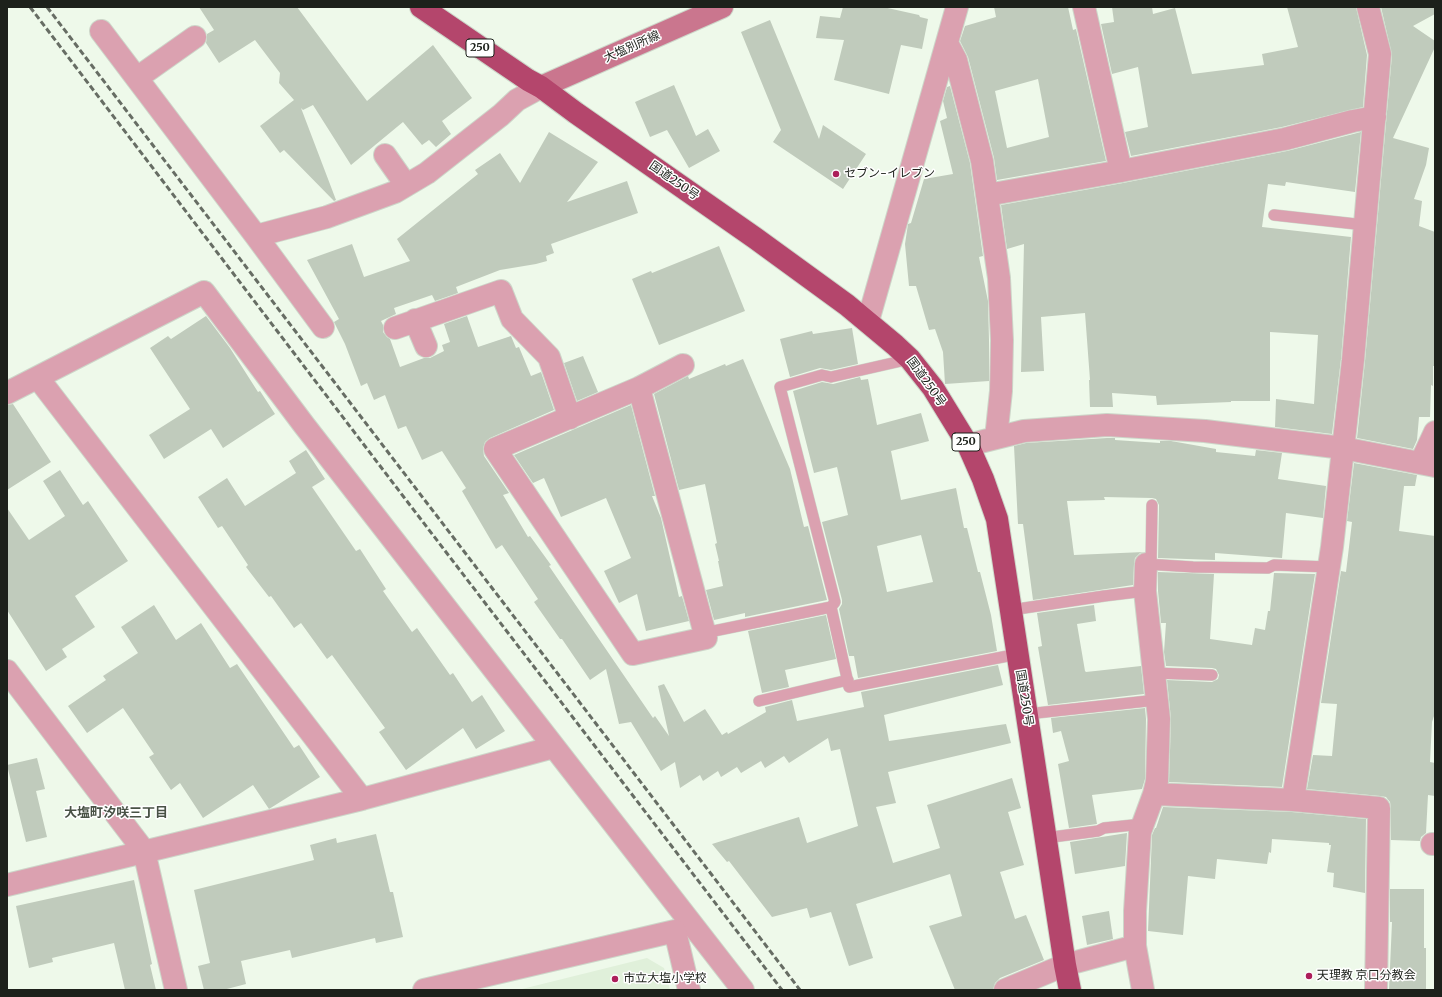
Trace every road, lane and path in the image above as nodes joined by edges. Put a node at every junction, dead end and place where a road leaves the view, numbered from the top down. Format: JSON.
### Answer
{"nodes":[{"id":1,"x":421,"y":7,"type":"edge"},
{"id":2,"x":722,"y":7,"type":"edge"},
{"id":3,"x":957,"y":7,"type":"edge"},
{"id":4,"x":1084,"y":7,"type":"edge"},
{"id":5,"x":1368,"y":7,"type":"edge"},
{"id":6,"x":101,"y":30,"type":"dead end"},
{"id":7,"x":195,"y":37,"type":"dead end"},
{"id":8,"x":947,"y":43,"type":"junction"},
{"id":9,"x":137,"y":78,"type":"junction"},
{"id":10,"x":541,"y":87,"type":"junction"},
{"id":11,"x":1375,"y":117,"type":"junction"},
{"id":12,"x":385,"y":155,"type":"dead end"},
{"id":13,"x":1121,"y":171,"type":"junction"},
{"id":14,"x":406,"y":185,"type":"junction"},
{"id":15,"x":987,"y":195,"type":"junction"},
{"id":16,"x":1274,"y":215,"type":"dead end"},
{"id":17,"x":1365,"y":225,"type":"junction"},
{"id":18,"x":256,"y":236,"type":"junction"},
{"id":19,"x":415,"y":320,"type":"junction"},
{"id":20,"x":868,"y":321,"type":"junction"},
{"id":21,"x":323,"y":327,"type":"dead end"},
{"id":22,"x":394,"y":328,"type":"dead end"},
{"id":23,"x":426,"y":346,"type":"dead end"},
{"id":24,"x":910,"y":359,"type":"junction"},
{"id":25,"x":683,"y":365,"type":"dead end"},
{"id":26,"x":38,"y":378,"type":"junction"},
{"id":27,"x":639,"y":388,"type":"junction"},
{"id":28,"x":7,"y":394,"type":"edge"},
{"id":29,"x":570,"y":418,"type":"junction"},
{"id":30,"x":1435,"y":432,"type":"edge"},
{"id":31,"x":996,"y":438,"type":"junction"},
{"id":32,"x":968,"y":445,"type":"junction"},
{"id":33,"x":1343,"y":448,"type":"junction"},
{"id":34,"x":1428,"y":464,"type":"edge"},
{"id":35,"x":1152,"y":505,"type":"dead end"},
{"id":36,"x":1148,"y":564,"type":"junction"},
{"id":37,"x":1329,"y":567,"type":"junction"},
{"id":38,"x":1145,"y":591,"type":"junction"},
{"id":39,"x":831,"y":607,"type":"junction"},
{"id":40,"x":1011,"y":610,"type":"junction"},
{"id":41,"x":704,"y":633,"type":"junction"},
{"id":42,"x":1018,"y":654,"type":"junction"},
{"id":43,"x":7,"y":671,"type":"edge"},
{"id":44,"x":1154,"y":673,"type":"junction"},
{"id":45,"x":1212,"y":675,"type":"dead end"},
{"id":46,"x":848,"y":680,"type":"junction"},
{"id":47,"x":1157,"y":700,"type":"junction"},
{"id":48,"x":759,"y":701,"type":"dead end"},
{"id":49,"x":1027,"y":714,"type":"junction"},
{"id":50,"x":554,"y":747,"type":"junction"},
{"id":51,"x":1154,"y":794,"type":"junction"},
{"id":52,"x":362,"y":799,"type":"junction"},
{"id":53,"x":1293,"y":800,"type":"junction"},
{"id":54,"x":1143,"y":824,"type":"junction"},
{"id":55,"x":1046,"y":838,"type":"junction"},
{"id":56,"x":144,"y":851,"type":"junction"},
{"id":57,"x":7,"y":885,"type":"edge"},
{"id":58,"x":684,"y":928,"type":"junction"},
{"id":59,"x":1135,"y":946,"type":"junction"},
{"id":60,"x":1065,"y":965,"type":"junction"},
{"id":61,"x":176,"y":990,"type":"edge"},
{"id":62,"x":424,"y":990,"type":"edge"},
{"id":63,"x":689,"y":990,"type":"edge"},
{"id":64,"x":743,"y":990,"type":"edge"},
{"id":65,"x":1005,"y":990,"type":"edge"},
{"id":66,"x":1070,"y":990,"type":"edge"},
{"id":67,"x":1143,"y":990,"type":"edge"},
{"id":68,"x":1376,"y":990,"type":"edge"}],
"edges":[{"from":1,"to":10,"type":"highway","name":"国道250号","number":"250"},
{"from":2,"to":10,"type":"main road","name":"大塩別所線"},
{"from":3,"to":8,"type":"street"},
{"from":4,"to":13,"type":"street"},
{"from":5,"to":11,"type":"street"},
{"from":6,"to":9,"type":"street"},
{"from":7,"to":9,"type":"street"},
{"from":8,"to":15,"type":"street"},
{"from":8,"to":20,"type":"street"},
{"from":9,"to":18,"type":"street"},
{"from":10,"to":14,"type":"street"},
{"from":10,"to":20,"type":"highway","name":"国道250号","number":"250"},
{"from":11,"to":13,"type":"street"},
{"from":11,"to":17,"type":"street"},
{"from":12,"to":14,"type":"street"},
{"from":13,"to":15,"type":"street"},
{"from":14,"to":18,"type":"street"},
{"from":15,"to":31,"type":"street"},
{"from":16,"to":17,"type":"lane"},
{"from":17,"to":33,"type":"street"},
{"from":18,"to":21,"type":"street"},
{"from":19,"to":22,"type":"street"},
{"from":19,"to":23,"type":"street"},
{"from":19,"to":29,"type":"street"},
{"from":20,"to":24,"type":"highway","name":"国道250号","number":"250"},
{"from":24,"to":32,"type":"highway","name":"国道250号","number":"250"},
{"from":24,"to":39,"type":"lane"},
{"from":25,"to":27,"type":"street"},
{"from":26,"to":28,"type":"street"},
{"from":26,"to":50,"type":"street"},
{"from":26,"to":52,"type":"street"},
{"from":27,"to":29,"type":"street"},
{"from":27,"to":41,"type":"street"},
{"from":29,"to":41,"type":"street"},
{"from":30,"to":34,"type":"street"},
{"from":31,"to":32,"type":"street"},
{"from":31,"to":33,"type":"street"},
{"from":32,"to":40,"type":"highway","name":"国道250号","number":"250"},
{"from":33,"to":34,"type":"street"},
{"from":33,"to":37,"type":"street"},
{"from":35,"to":36,"type":"lane"},
{"from":36,"to":37,"type":"lane"},
{"from":36,"to":38,"type":"street"},
{"from":37,"to":53,"type":"street"},
{"from":38,"to":40,"type":"lane"},
{"from":38,"to":44,"type":"street"},
{"from":39,"to":41,"type":"lane"},
{"from":39,"to":46,"type":"lane"},
{"from":40,"to":42,"type":"highway","name":"国道250号","number":"250"},
{"from":42,"to":46,"type":"lane"},
{"from":42,"to":49,"type":"highway","name":"国道250号","number":"250"},
{"from":43,"to":56,"type":"street"},
{"from":44,"to":45,"type":"lane"},
{"from":44,"to":47,"type":"street"},
{"from":46,"to":48,"type":"lane"},
{"from":47,"to":49,"type":"lane"},
{"from":47,"to":51,"type":"street"},
{"from":49,"to":55,"type":"highway","name":"国道250号","number":"250"},
{"from":50,"to":52,"type":"street"},
{"from":50,"to":58,"type":"street"},
{"from":51,"to":53,"type":"street"},
{"from":51,"to":54,"type":"street"},
{"from":52,"to":56,"type":"street"},
{"from":53,"to":68,"type":"street"},
{"from":54,"to":55,"type":"lane"},
{"from":54,"to":59,"type":"street"},
{"from":55,"to":60,"type":"highway","name":"国道250号","number":"250"},
{"from":56,"to":57,"type":"street"},
{"from":56,"to":61,"type":"street"},
{"from":58,"to":62,"type":"street"},
{"from":58,"to":63,"type":"street"},
{"from":58,"to":64,"type":"street"},
{"from":59,"to":60,"type":"street"},
{"from":59,"to":67,"type":"street"},
{"from":60,"to":65,"type":"street"},
{"from":60,"to":66,"type":"highway","name":"国道250号","number":"250"}]}
